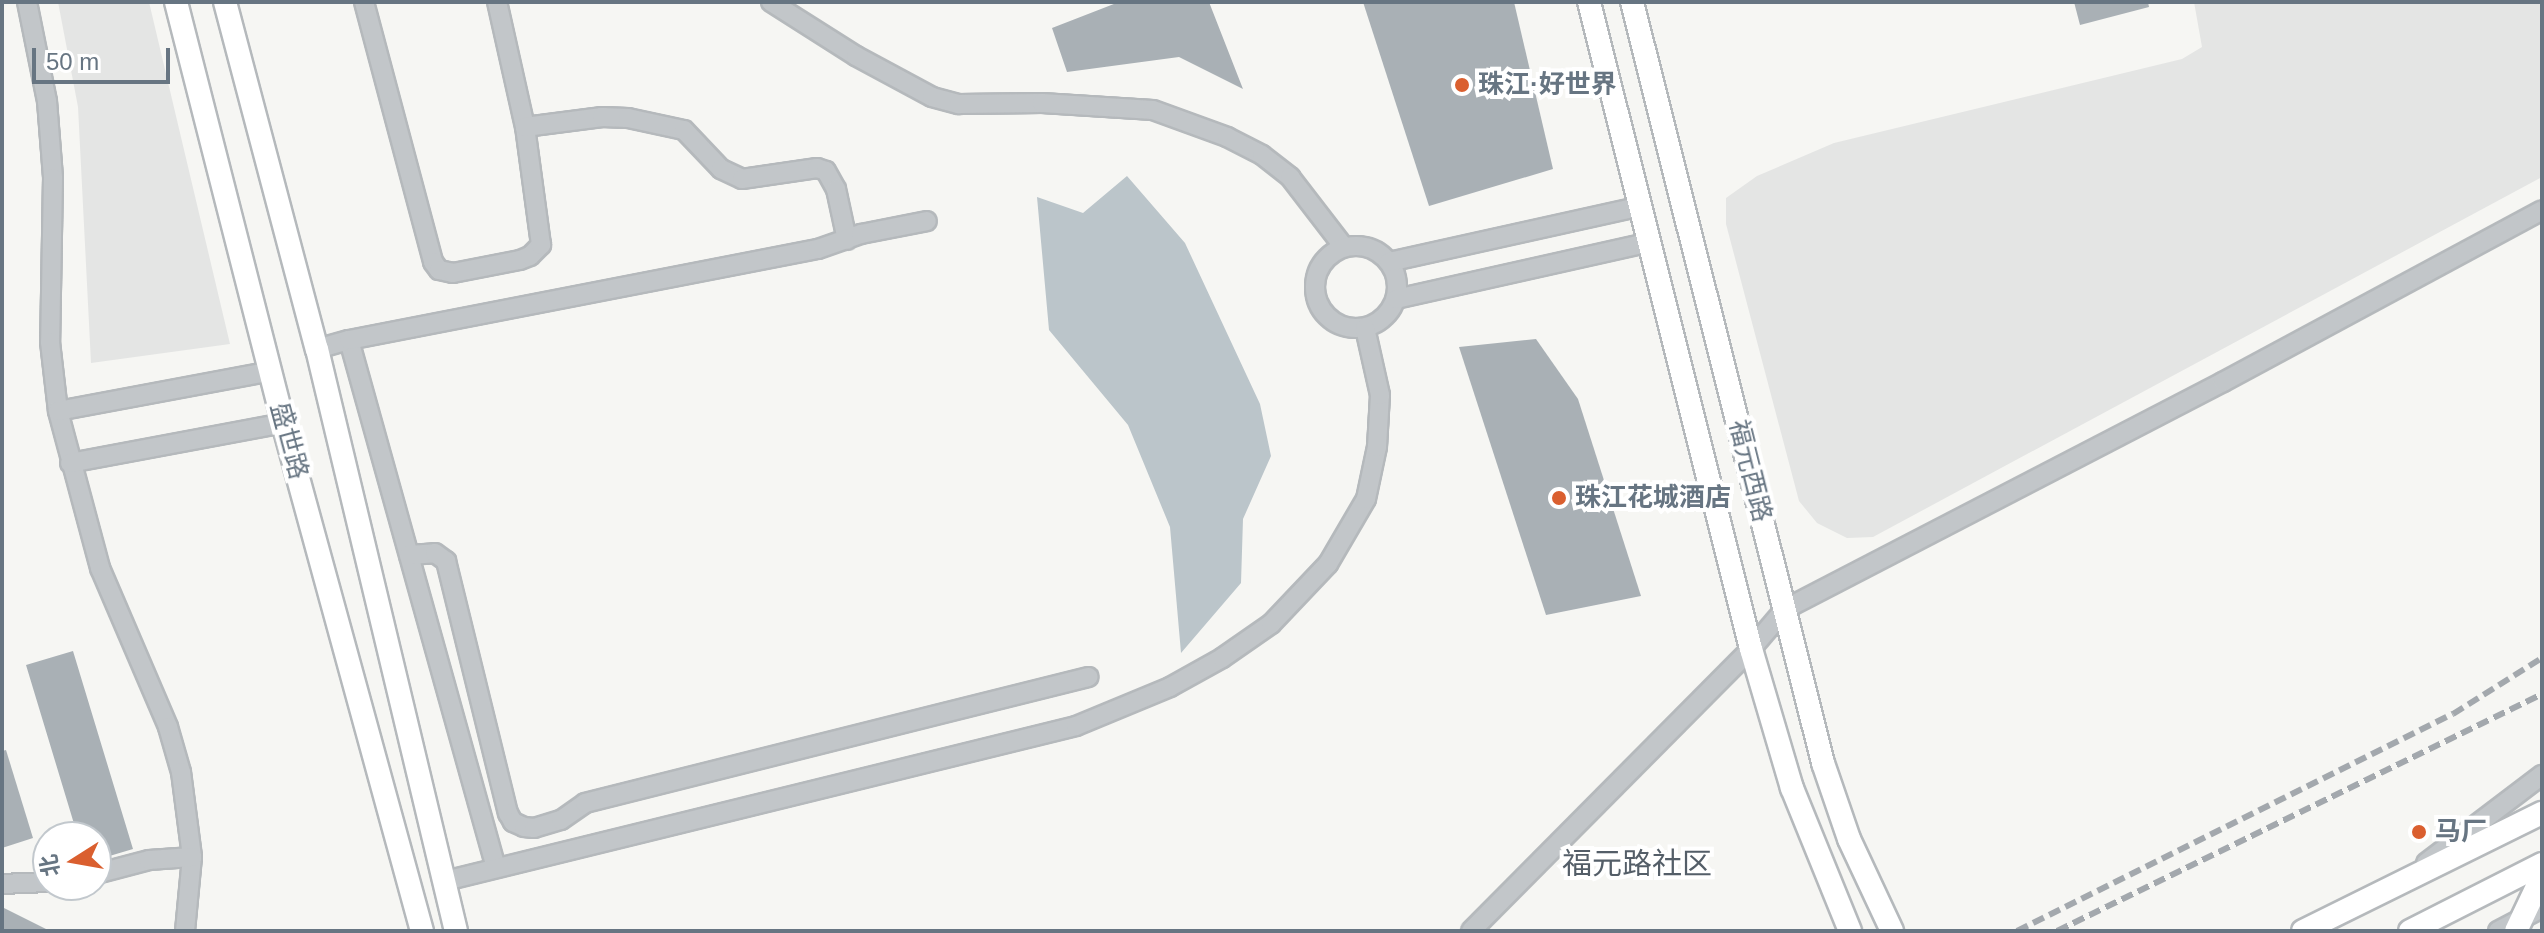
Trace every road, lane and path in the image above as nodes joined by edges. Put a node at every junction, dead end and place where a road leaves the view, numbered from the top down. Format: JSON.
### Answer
{"nodes":[{"id":1,"x":27,"y":2,"type":"edge"},
{"id":2,"x":176,"y":2,"type":"edge"},
{"id":3,"x":225,"y":2,"type":"edge"},
{"id":4,"x":364,"y":2,"type":"edge"},
{"id":5,"x":497,"y":2,"type":"edge"},
{"id":6,"x":771,"y":2,"type":"edge"},
{"id":7,"x":1589,"y":2,"type":"edge"},
{"id":8,"x":1632,"y":2,"type":"edge"},
{"id":9,"x":525,"y":127,"type":"junction"},
{"id":10,"x":1642,"y":206,"type":"junction"},
{"id":11,"x":2542,"y":210,"type":"edge"},
{"id":12,"x":927,"y":221,"type":"dead end"},
{"id":13,"x":847,"y":240,"type":"junction"},
{"id":14,"x":1650,"y":242,"type":"junction"},
{"id":15,"x":1344,"y":247,"type":"junction"},
{"id":16,"x":1389,"y":262,"type":"junction"},
{"id":17,"x":1396,"y":299,"type":"junction"},
{"id":18,"x":1365,"y":328,"type":"junction"},
{"id":19,"x":349,"y":340,"type":"junction"},
{"id":20,"x":317,"y":349,"type":"junction"},
{"id":21,"x":271,"y":371,"type":"junction"},
{"id":22,"x":58,"y":411,"type":"junction"},
{"id":23,"x":283,"y":423,"type":"junction"},
{"id":24,"x":70,"y":463,"type":"junction"},
{"id":25,"x":409,"y":555,"type":"junction"},
{"id":26,"x":1785,"y":609,"type":"junction"},
{"id":27,"x":1751,"y":649,"type":"junction"},
{"id":28,"x":1088,"y":677,"type":"dead end"},
{"id":29,"x":2542,"y":775,"type":"edge"},
{"id":30,"x":2542,"y":813,"type":"edge"},
{"id":31,"x":192,"y":857,"type":"junction"},
{"id":32,"x":2542,"y":864,"type":"edge"},
{"id":33,"x":496,"y":868,"type":"junction"},
{"id":34,"x":112,"y":870,"type":"edge"},
{"id":35,"x":2410,"y":876,"type":"junction"},
{"id":36,"x":2542,"y":876,"type":"edge"},
{"id":37,"x":409,"y":878,"type":"junction"},
{"id":38,"x":445,"y":881,"type":"junction"},
{"id":39,"x":32,"y":883,"type":"edge"},
{"id":40,"x":2,"y":884,"type":"edge"},
{"id":41,"x":2542,"y":908,"type":"edge"},
{"id":42,"x":2518,"y":925,"type":"edge"},
{"id":43,"x":185,"y":931,"type":"edge"},
{"id":44,"x":414,"y":931,"type":"edge"},
{"id":45,"x":422,"y":931,"type":"edge"},
{"id":46,"x":456,"y":931,"type":"edge"},
{"id":47,"x":465,"y":931,"type":"edge"},
{"id":48,"x":1471,"y":931,"type":"edge"},
{"id":49,"x":1850,"y":931,"type":"edge"},
{"id":50,"x":1892,"y":931,"type":"edge"},
{"id":51,"x":2303,"y":931,"type":"edge"},
{"id":52,"x":2410,"y":931,"type":"edge"},
{"id":53,"x":2498,"y":931,"type":"edge"}],
"edges":[{"from":1,"to":22,"type":"street"},
{"from":2,"to":21,"type":"main road","name":"盛世路"},
{"from":3,"to":20,"type":"main road","name":"盛世路"},
{"from":4,"to":9,"type":"street"},
{"from":5,"to":9,"type":"street"},
{"from":6,"to":15,"type":"street"},
{"from":7,"to":10,"type":"main road","name":"福元西路"},
{"from":8,"to":26,"type":"main road","name":"福元西路"},
{"from":9,"to":13,"type":"street"},
{"from":10,"to":14,"type":"main road","name":"福元西路"},
{"from":10,"to":16,"type":"street"},
{"from":11,"to":26,"type":"street"},
{"from":12,"to":13,"type":"street"},
{"from":13,"to":19,"type":"street"},
{"from":14,"to":17,"type":"street"},
{"from":14,"to":27,"type":"main road","name":"福元西路"},
{"from":15,"to":16,"type":"street"},
{"from":15,"to":18,"type":"street"},
{"from":16,"to":17,"type":"street"},
{"from":17,"to":18,"type":"street"},
{"from":18,"to":33,"type":"street"},
{"from":19,"to":20,"type":"street"},
{"from":19,"to":25,"type":"street"},
{"from":20,"to":38,"type":"main road","name":"盛世路"},
{"from":21,"to":22,"type":"street"},
{"from":21,"to":23,"type":"main road","name":"盛世路"},
{"from":22,"to":24,"type":"street"},
{"from":23,"to":24,"type":"street"},
{"from":23,"to":37,"type":"main road","name":"盛世路"},
{"from":24,"to":31,"type":"street"},
{"from":25,"to":28,"type":"street"},
{"from":25,"to":33,"type":"street"},
{"from":26,"to":27,"type":"street"},
{"from":26,"to":50,"type":"main road","name":"福元西路"},
{"from":27,"to":48,"type":"street"},
{"from":27,"to":49,"type":"main road","name":"福元西路"},
{"from":29,"to":35,"type":"street"},
{"from":30,"to":35,"type":"main road"},
{"from":31,"to":34,"type":"street"},
{"from":31,"to":43,"type":"street"},
{"from":32,"to":52,"type":"main road"},
{"from":33,"to":38,"type":"street"},
{"from":35,"to":51,"type":"main road"},
{"from":36,"to":42,"type":"main road"},
{"from":37,"to":44,"type":"main road"},
{"from":37,"to":45,"type":"main road"},
{"from":38,"to":46,"type":"main road"},
{"from":38,"to":47,"type":"main road"},
{"from":39,"to":40,"type":"street"},
{"from":41,"to":42,"type":"street"},
{"from":42,"to":53,"type":"street"}]}
